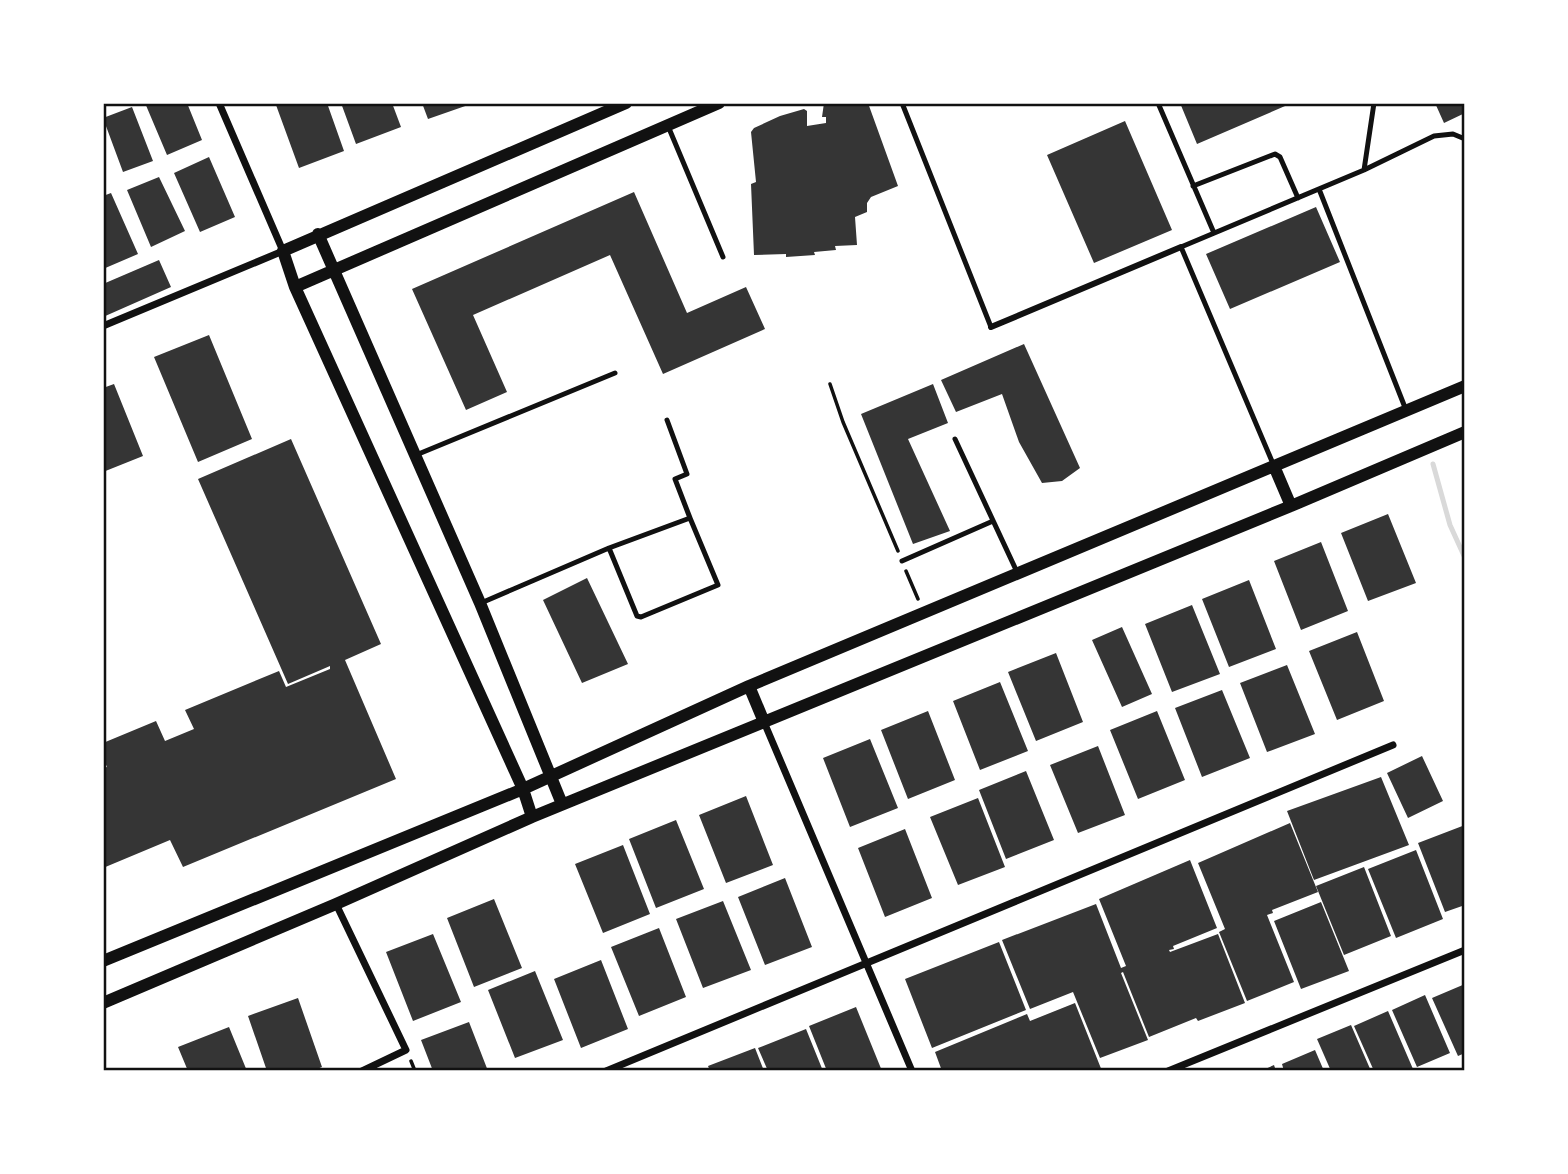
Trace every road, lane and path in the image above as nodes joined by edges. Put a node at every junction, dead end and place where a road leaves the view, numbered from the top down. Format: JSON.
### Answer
{"nodes":[{"id":1,"x":219,"y":103,"type":"edge"},
{"id":2,"x":626,"y":103,"type":"edge"},
{"id":3,"x":719,"y":103,"type":"edge"},
{"id":4,"x":902,"y":103,"type":"edge"},
{"id":5,"x":1158,"y":103,"type":"edge"},
{"id":6,"x":1374,"y":103,"type":"edge"},
{"id":7,"x":668,"y":126,"type":"junction"},
{"id":8,"x":1465,"y":139,"type":"edge"},
{"id":9,"x":1364,"y":170,"type":"junction"},
{"id":10,"x":1194,"y":186,"type":"junction"},
{"id":11,"x":1319,"y":189,"type":"junction"},
{"id":12,"x":1298,"y":198,"type":"junction"},
{"id":13,"x":1214,"y":233,"type":"junction"},
{"id":14,"x":318,"y":234,"type":"junction"},
{"id":15,"x":1181,"y":247,"type":"junction"},
{"id":16,"x":283,"y":251,"type":"junction"},
{"id":17,"x":723,"y":257,"type":"dead end"},
{"id":18,"x":334,"y":270,"type":"junction"},
{"id":19,"x":295,"y":287,"type":"junction"},
{"id":20,"x":103,"y":327,"type":"edge"},
{"id":21,"x":991,"y":327,"type":"joint"},
{"id":22,"x":615,"y":373,"type":"dead end"},
{"id":23,"x":830,"y":384,"type":"dead end"},
{"id":24,"x":1465,"y":386,"type":"edge"},
{"id":25,"x":1406,"y":410,"type":"junction"},
{"id":26,"x":667,"y":420,"type":"dead end"},
{"id":27,"x":1465,"y":432,"type":"edge"},
{"id":28,"x":955,"y":439,"type":"dead end"},
{"id":29,"x":416,"y":455,"type":"junction"},
{"id":30,"x":1274,"y":466,"type":"junction"},
{"id":31,"x":1291,"y":506,"type":"junction"},
{"id":32,"x":690,"y":518,"type":"junction"},
{"id":33,"x":993,"y":521,"type":"junction"},
{"id":34,"x":609,"y":548,"type":"junction"},
{"id":35,"x":902,"y":561,"type":"junction"},
{"id":36,"x":1018,"y":575,"type":"junction"},
{"id":37,"x":480,"y":603,"type":"junction"},
{"id":38,"x":924,"y":614,"type":"junction"},
{"id":39,"x":750,"y":686,"type":"junction"},
{"id":40,"x":764,"y":722,"type":"junction"},
{"id":41,"x":1393,"y":745,"type":"dead end"},
{"id":42,"x":550,"y":775,"type":"junction"},
{"id":43,"x":523,"y":789,"type":"junction"},
{"id":44,"x":562,"y":804,"type":"junction"},
{"id":45,"x":532,"y":817,"type":"junction"},
{"id":46,"x":336,"y":904,"type":"junction"},
{"id":47,"x":1465,"y":950,"type":"edge"},
{"id":48,"x":103,"y":961,"type":"edge"},
{"id":49,"x":867,"y":965,"type":"junction"},
{"id":50,"x":103,"y":1003,"type":"edge"},
{"id":51,"x":383,"y":1062,"type":"junction"},
{"id":52,"x":362,"y":1071,"type":"edge"},
{"id":53,"x":387,"y":1071,"type":"edge"},
{"id":54,"x":606,"y":1071,"type":"edge"},
{"id":55,"x":912,"y":1071,"type":"edge"},
{"id":56,"x":1168,"y":1071,"type":"edge"}],
"edges":[{"from":1,"to":16,"type":"street"},
{"from":2,"to":14,"type":"street"},
{"from":3,"to":7,"type":"street"},
{"from":4,"to":21,"type":"lane"},
{"from":5,"to":10,"type":"lane"},
{"from":6,"to":9,"type":"lane"},
{"from":7,"to":17,"type":"lane"},
{"from":7,"to":18,"type":"street"},
{"from":8,"to":9,"type":"lane"},
{"from":9,"to":11,"type":"lane"},
{"from":10,"to":12,"type":"lane"},
{"from":10,"to":13,"type":"lane"},
{"from":11,"to":12,"type":"lane"},
{"from":11,"to":25,"type":"lane"},
{"from":12,"to":13,"type":"lane"},
{"from":13,"to":15,"type":"lane"},
{"from":14,"to":16,"type":"street"},
{"from":14,"to":18,"type":"street"},
{"from":15,"to":21,"type":"street"},
{"from":15,"to":30,"type":"lane"},
{"from":16,"to":19,"type":"street"},
{"from":16,"to":20,"type":"street"},
{"from":18,"to":19,"type":"street"},
{"from":18,"to":29,"type":"street"},
{"from":19,"to":43,"type":"street"},
{"from":22,"to":29,"type":"lane"},
{"from":23,"to":35,"type":"path"},
{"from":24,"to":25,"type":"street"},
{"from":25,"to":30,"type":"street"},
{"from":26,"to":32,"type":"lane"},
{"from":27,"to":31,"type":"street"},
{"from":28,"to":33,"type":"lane"},
{"from":29,"to":37,"type":"street"},
{"from":30,"to":31,"type":"street"},
{"from":30,"to":36,"type":"street"},
{"from":31,"to":40,"type":"street"},
{"from":32,"to":34,"type":"lane"},
{"from":32,"to":34,"type":"lane"},
{"from":33,"to":35,"type":"lane"},
{"from":33,"to":36,"type":"lane"},
{"from":34,"to":37,"type":"lane"},
{"from":35,"to":38,"type":"path"},
{"from":36,"to":38,"type":"street"},
{"from":37,"to":42,"type":"street"},
{"from":38,"to":39,"type":"street"},
{"from":39,"to":40,"type":"street"},
{"from":39,"to":42,"type":"street"},
{"from":40,"to":44,"type":"street"},
{"from":40,"to":49,"type":"street"},
{"from":41,"to":49,"type":"street"},
{"from":42,"to":43,"type":"street"},
{"from":42,"to":44,"type":"street"},
{"from":43,"to":45,"type":"street"},
{"from":43,"to":48,"type":"street"},
{"from":44,"to":45,"type":"street"},
{"from":45,"to":46,"type":"street"},
{"from":46,"to":50,"type":"street"},
{"from":46,"to":51,"type":"street"},
{"from":47,"to":56,"type":"street"},
{"from":49,"to":54,"type":"street"},
{"from":49,"to":55,"type":"street"},
{"from":51,"to":52,"type":"street"},
{"from":51,"to":53,"type":"street"}]}
